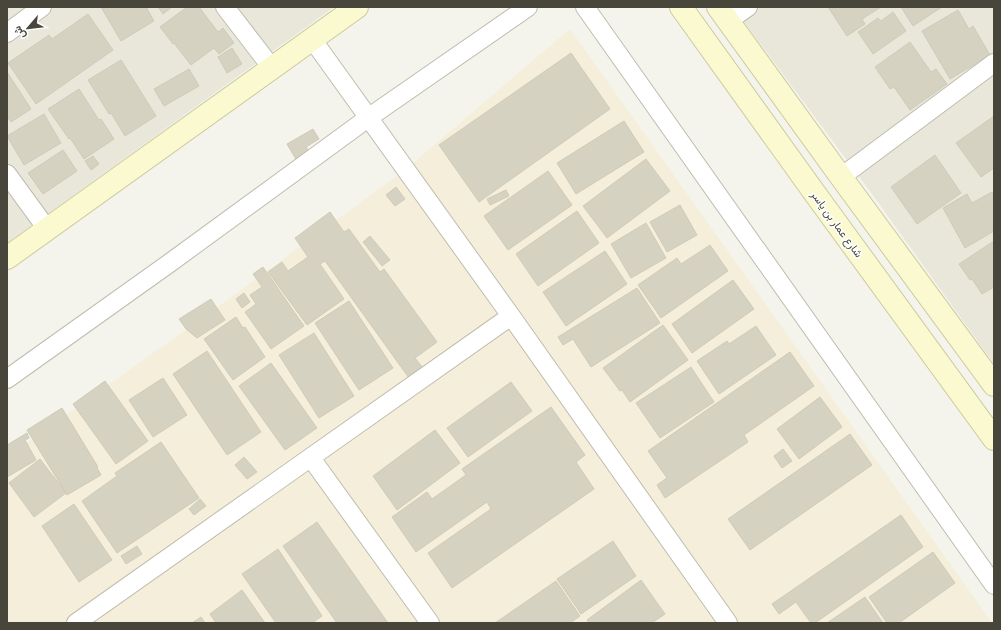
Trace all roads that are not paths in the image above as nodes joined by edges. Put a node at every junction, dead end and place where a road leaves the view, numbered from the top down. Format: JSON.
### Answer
{"nodes":[{"id":1,"x":42,"y":7,"type":"edge"},
{"id":2,"x":225,"y":7,"type":"edge"},
{"id":3,"x":357,"y":7,"type":"edge"},
{"id":4,"x":528,"y":7,"type":"edge"},
{"id":5,"x":585,"y":7,"type":"edge"},
{"id":6,"x":682,"y":7,"type":"edge"},
{"id":7,"x":748,"y":7,"type":"edge"},
{"id":8,"x":723,"y":14,"type":"edge"},
{"id":9,"x":7,"y":33,"type":"edge"},
{"id":10,"x":312,"y":39,"type":"junction"},
{"id":11,"x":994,"y":62,"type":"edge"},
{"id":12,"x":272,"y":68,"type":"junction"},
{"id":13,"x":368,"y":118,"type":"junction"},
{"id":14,"x":7,"y":174,"type":"edge"},
{"id":15,"x":841,"y":177,"type":"junction"},
{"id":16,"x":47,"y":229,"type":"junction"},
{"id":17,"x":7,"y":258,"type":"edge"},
{"id":18,"x":511,"y":316,"type":"junction"},
{"id":19,"x":7,"y":379,"type":"edge"},
{"id":20,"x":994,"y":385,"type":"edge"},
{"id":21,"x":994,"y":439,"type":"edge"},
{"id":22,"x":311,"y":458,"type":"junction"},
{"id":23,"x":994,"y":585,"type":"edge"},
{"id":24,"x":76,"y":623,"type":"edge"},
{"id":25,"x":430,"y":623,"type":"edge"},
{"id":26,"x":728,"y":623,"type":"edge"}],
"edges":[{"from":1,"to":9,"type":"street"},
{"from":2,"to":12,"type":"street"},
{"from":3,"to":10,"type":"street"},
{"from":4,"to":13,"type":"street"},
{"from":5,"to":23,"type":"street"},
{"from":6,"to":21,"type":"street","name":"شارع عمار بن ياسر"},
{"from":7,"to":8,"type":"street"},
{"from":8,"to":15,"type":"street"},
{"from":10,"to":12,"type":"street"},
{"from":10,"to":13,"type":"street"},
{"from":11,"to":15,"type":"street"},
{"from":12,"to":16,"type":"street"},
{"from":13,"to":18,"type":"street"},
{"from":13,"to":19,"type":"street"},
{"from":14,"to":16,"type":"street"},
{"from":15,"to":20,"type":"street"},
{"from":16,"to":17,"type":"street"},
{"from":18,"to":22,"type":"street"},
{"from":18,"to":26,"type":"street"},
{"from":22,"to":24,"type":"street"},
{"from":22,"to":25,"type":"street"}]}
